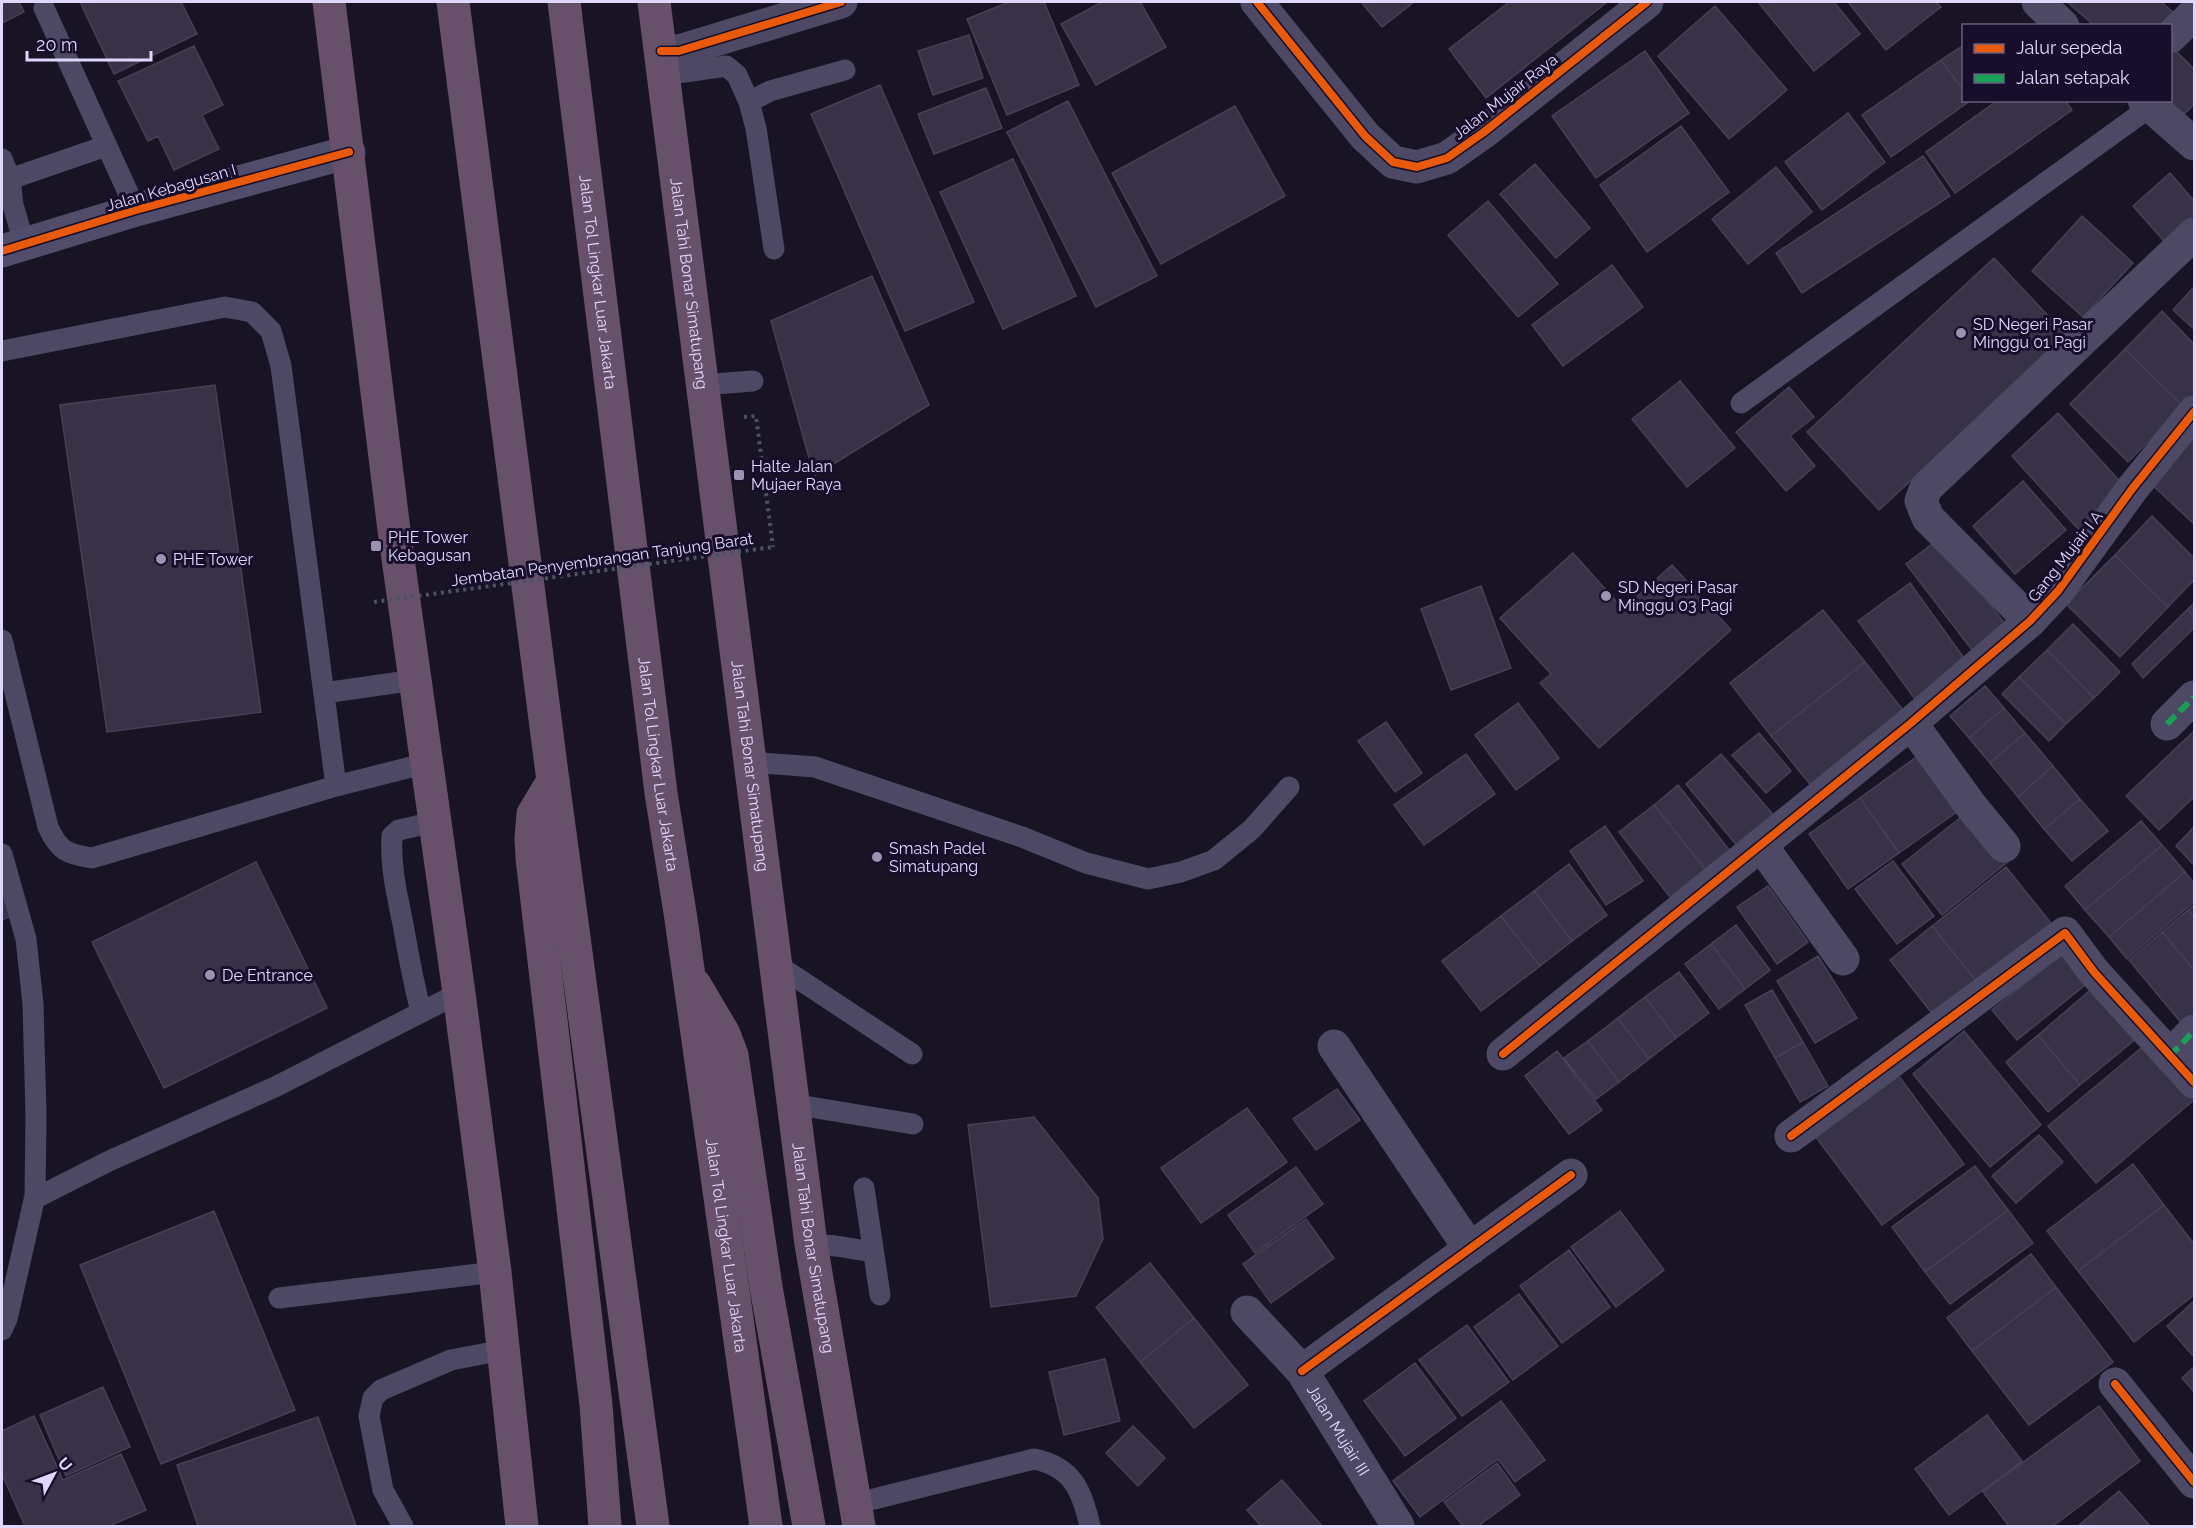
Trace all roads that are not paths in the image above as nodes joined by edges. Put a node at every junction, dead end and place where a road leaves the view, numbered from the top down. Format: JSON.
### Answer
{"nodes":[{"id":1,"x":329,"y":2,"type":"edge"},
{"id":2,"x":453,"y":2,"type":"edge"},
{"id":3,"x":564,"y":2,"type":"edge"},
{"id":4,"x":654,"y":2,"type":"edge"},
{"id":5,"x":841,"y":2,"type":"edge"},
{"id":6,"x":1257,"y":2,"type":"edge"},
{"id":7,"x":1647,"y":2,"type":"edge"},
{"id":8,"x":2038,"y":2,"type":"edge"},
{"id":9,"x":44,"y":8,"type":"dead end"},
{"id":10,"x":2194,"y":14,"type":"edge"},
{"id":11,"x":2061,"y":24,"type":"edge"},
{"id":12,"x":2172,"y":35,"type":"edge"},
{"id":13,"x":662,"y":63,"type":"junction"},
{"id":14,"x":844,"y":70,"type":"dead end"},
{"id":15,"x":749,"y":102,"type":"junction"},
{"id":16,"x":2147,"y":104,"type":"edge"},
{"id":17,"x":2194,"y":144,"type":"edge"},
{"id":18,"x":106,"y":146,"type":"junction"},
{"id":19,"x":349,"y":152,"type":"junction"},
{"id":20,"x":2,"y":159,"type":"edge"},
{"id":21,"x":10,"y":179,"type":"junction"},
{"id":22,"x":136,"y":210,"type":"junction"},
{"id":23,"x":2194,"y":234,"type":"edge"},
{"id":24,"x":13,"y":247,"type":"edge"},
{"id":25,"x":774,"y":249,"type":"dead end"},
{"id":26,"x":2,"y":351,"type":"edge"},
{"id":27,"x":753,"y":381,"type":"dead end"},
{"id":28,"x":702,"y":385,"type":"junction"},
{"id":29,"x":1741,"y":403,"type":"dead end"},
{"id":30,"x":2194,"y":412,"type":"edge"},
{"id":31,"x":2030,"y":621,"type":"junction"},
{"id":32,"x":2,"y":640,"type":"edge"},
{"id":33,"x":415,"y":680,"type":"junction"},
{"id":34,"x":324,"y":693,"type":"junction"},
{"id":35,"x":2194,"y":697,"type":"edge"},
{"id":36,"x":1911,"y":723,"type":"junction"},
{"id":37,"x":2167,"y":724,"type":"dead end"},
{"id":38,"x":750,"y":762,"type":"junction"},
{"id":39,"x":427,"y":763,"type":"junction"},
{"id":40,"x":553,"y":781,"type":"junction"},
{"id":41,"x":336,"y":786,"type":"junction"},
{"id":42,"x":1289,"y":787,"type":"dead end"},
{"id":43,"x":434,"y":822,"type":"junction"},
{"id":44,"x":1761,"y":845,"type":"junction"},
{"id":45,"x":2004,"y":846,"type":"dead end"},
{"id":46,"x":2,"y":854,"type":"edge"},
{"id":47,"x":1843,"y":958,"type":"dead end"},
{"id":48,"x":776,"y":964,"type":"junction"},
{"id":49,"x":687,"y":971,"type":"junction"},
{"id":50,"x":459,"y":993,"type":"junction"},
{"id":51,"x":421,"y":1011,"type":"junction"},
{"id":52,"x":2194,"y":1032,"type":"edge"},
{"id":53,"x":1334,"y":1046,"type":"dead end"},
{"id":54,"x":912,"y":1054,"type":"dead end"},
{"id":55,"x":1503,"y":1054,"type":"dead end"},
{"id":56,"x":2170,"y":1056,"type":"junction"},
{"id":57,"x":2194,"y":1082,"type":"edge"},
{"id":58,"x":792,"y":1104,"type":"junction"},
{"id":59,"x":913,"y":1124,"type":"dead end"},
{"id":60,"x":1791,"y":1136,"type":"dead end"},
{"id":61,"x":1571,"y":1175,"type":"dead end"},
{"id":62,"x":864,"y":1188,"type":"dead end"},
{"id":63,"x":34,"y":1199,"type":"junction"},
{"id":64,"x":810,"y":1244,"type":"junction"},
{"id":65,"x":1470,"y":1249,"type":"junction"},
{"id":66,"x":873,"y":1252,"type":"junction"},
{"id":67,"x":495,"y":1272,"type":"junction"},
{"id":68,"x":880,"y":1295,"type":"dead end"},
{"id":69,"x":279,"y":1298,"type":"dead end"},
{"id":70,"x":1247,"y":1312,"type":"dead end"},
{"id":71,"x":2,"y":1330,"type":"edge"},
{"id":72,"x":503,"y":1350,"type":"junction"},
{"id":73,"x":1302,"y":1371,"type":"junction"},
{"id":74,"x":2115,"y":1384,"type":"dead end"},
{"id":75,"x":2194,"y":1482,"type":"edge"},
{"id":76,"x":857,"y":1515,"type":"edge"},
{"id":77,"x":403,"y":1527,"type":"edge"},
{"id":78,"x":522,"y":1527,"type":"edge"},
{"id":79,"x":605,"y":1527,"type":"edge"},
{"id":80,"x":653,"y":1527,"type":"edge"},
{"id":81,"x":766,"y":1527,"type":"edge"},
{"id":82,"x":809,"y":1527,"type":"edge"},
{"id":83,"x":1090,"y":1527,"type":"edge"},
{"id":84,"x":1398,"y":1527,"type":"edge"}],
"edges":[{"from":1,"to":19,"type":"highway"},
{"from":2,"to":40,"type":"highway"},
{"from":3,"to":49,"type":"highway","name":"Jalan Tol Lingkar Luar Jakarta"},
{"from":4,"to":13,"type":"highway","name":"Jalan Tahi Bonar Simatupang"},
{"from":5,"to":13,"type":"street"},
{"from":6,"to":7,"type":"street","name":"Jalan Mujair Raya"},
{"from":8,"to":11,"type":"street"},
{"from":9,"to":18,"type":"lane"},
{"from":10,"to":12,"type":"street"},
{"from":13,"to":15,"type":"lane"},
{"from":13,"to":28,"type":"highway","name":"Jalan Tahi Bonar Simatupang"},
{"from":14,"to":15,"type":"lane"},
{"from":15,"to":25,"type":"lane"},
{"from":16,"to":17,"type":"street"},
{"from":16,"to":29,"type":"lane"},
{"from":18,"to":21,"type":"lane"},
{"from":18,"to":22,"type":"lane"},
{"from":19,"to":22,"type":"street","name":"Jalan Kebagusan I"},
{"from":19,"to":33,"type":"highway"},
{"from":20,"to":21,"type":"lane"},
{"from":21,"to":24,"type":"lane"},
{"from":22,"to":24,"type":"street","name":"Jalan Kebagusan I"},
{"from":23,"to":31,"type":"street"},
{"from":26,"to":34,"type":"lane"},
{"from":27,"to":28,"type":"lane"},
{"from":28,"to":38,"type":"highway","name":"Jalan Tahi Bonar Simatupang"},
{"from":30,"to":31,"type":"street","name":"Gang Mujair I A"},
{"from":31,"to":36,"type":"street","name":"Gang Mujair I A"},
{"from":32,"to":41,"type":"lane"},
{"from":33,"to":34,"type":"lane"},
{"from":33,"to":39,"type":"highway"},
{"from":34,"to":41,"type":"lane"},
{"from":35,"to":37,"type":"street"},
{"from":36,"to":44,"type":"street","name":"Gang Mujair I A"},
{"from":36,"to":45,"type":"street"},
{"from":38,"to":42,"type":"lane"},
{"from":38,"to":48,"type":"highway","name":"Jalan Tahi Bonar Simatupang"},
{"from":39,"to":41,"type":"lane"},
{"from":39,"to":43,"type":"highway"},
{"from":40,"to":79,"type":"highway"},
{"from":40,"to":80,"type":"highway"},
{"from":43,"to":50,"type":"highway"},
{"from":43,"to":51,"type":"lane"},
{"from":44,"to":47,"type":"street"},
{"from":44,"to":55,"type":"street","name":"Gang Mujair I A"},
{"from":46,"to":63,"type":"lane"},
{"from":48,"to":54,"type":"lane"},
{"from":48,"to":58,"type":"highway","name":"Jalan Tahi Bonar Simatupang"},
{"from":49,"to":81,"type":"highway","name":"Jalan Tol Lingkar Luar Jakarta"},
{"from":49,"to":82,"type":"highway"},
{"from":50,"to":51,"type":"lane"},
{"from":50,"to":67,"type":"highway"},
{"from":51,"to":63,"type":"lane"},
{"from":52,"to":56,"type":"street"},
{"from":53,"to":65,"type":"street"},
{"from":56,"to":57,"type":"street"},
{"from":56,"to":60,"type":"street"},
{"from":58,"to":59,"type":"lane"},
{"from":58,"to":64,"type":"highway","name":"Jalan Tahi Bonar Simatupang"},
{"from":61,"to":65,"type":"street"},
{"from":62,"to":66,"type":"lane"},
{"from":63,"to":71,"type":"lane"},
{"from":64,"to":66,"type":"lane"},
{"from":64,"to":76,"type":"highway","name":"Jalan Tahi Bonar Simatupang"},
{"from":65,"to":73,"type":"street"},
{"from":66,"to":68,"type":"lane"},
{"from":67,"to":69,"type":"lane"},
{"from":67,"to":72,"type":"highway"},
{"from":70,"to":73,"type":"street","name":"Jalan Mujair III"},
{"from":72,"to":77,"type":"lane"},
{"from":72,"to":78,"type":"highway"},
{"from":73,"to":84,"type":"street","name":"Jalan Mujair III"},
{"from":74,"to":75,"type":"street"},
{"from":76,"to":83,"type":"lane"}]}
